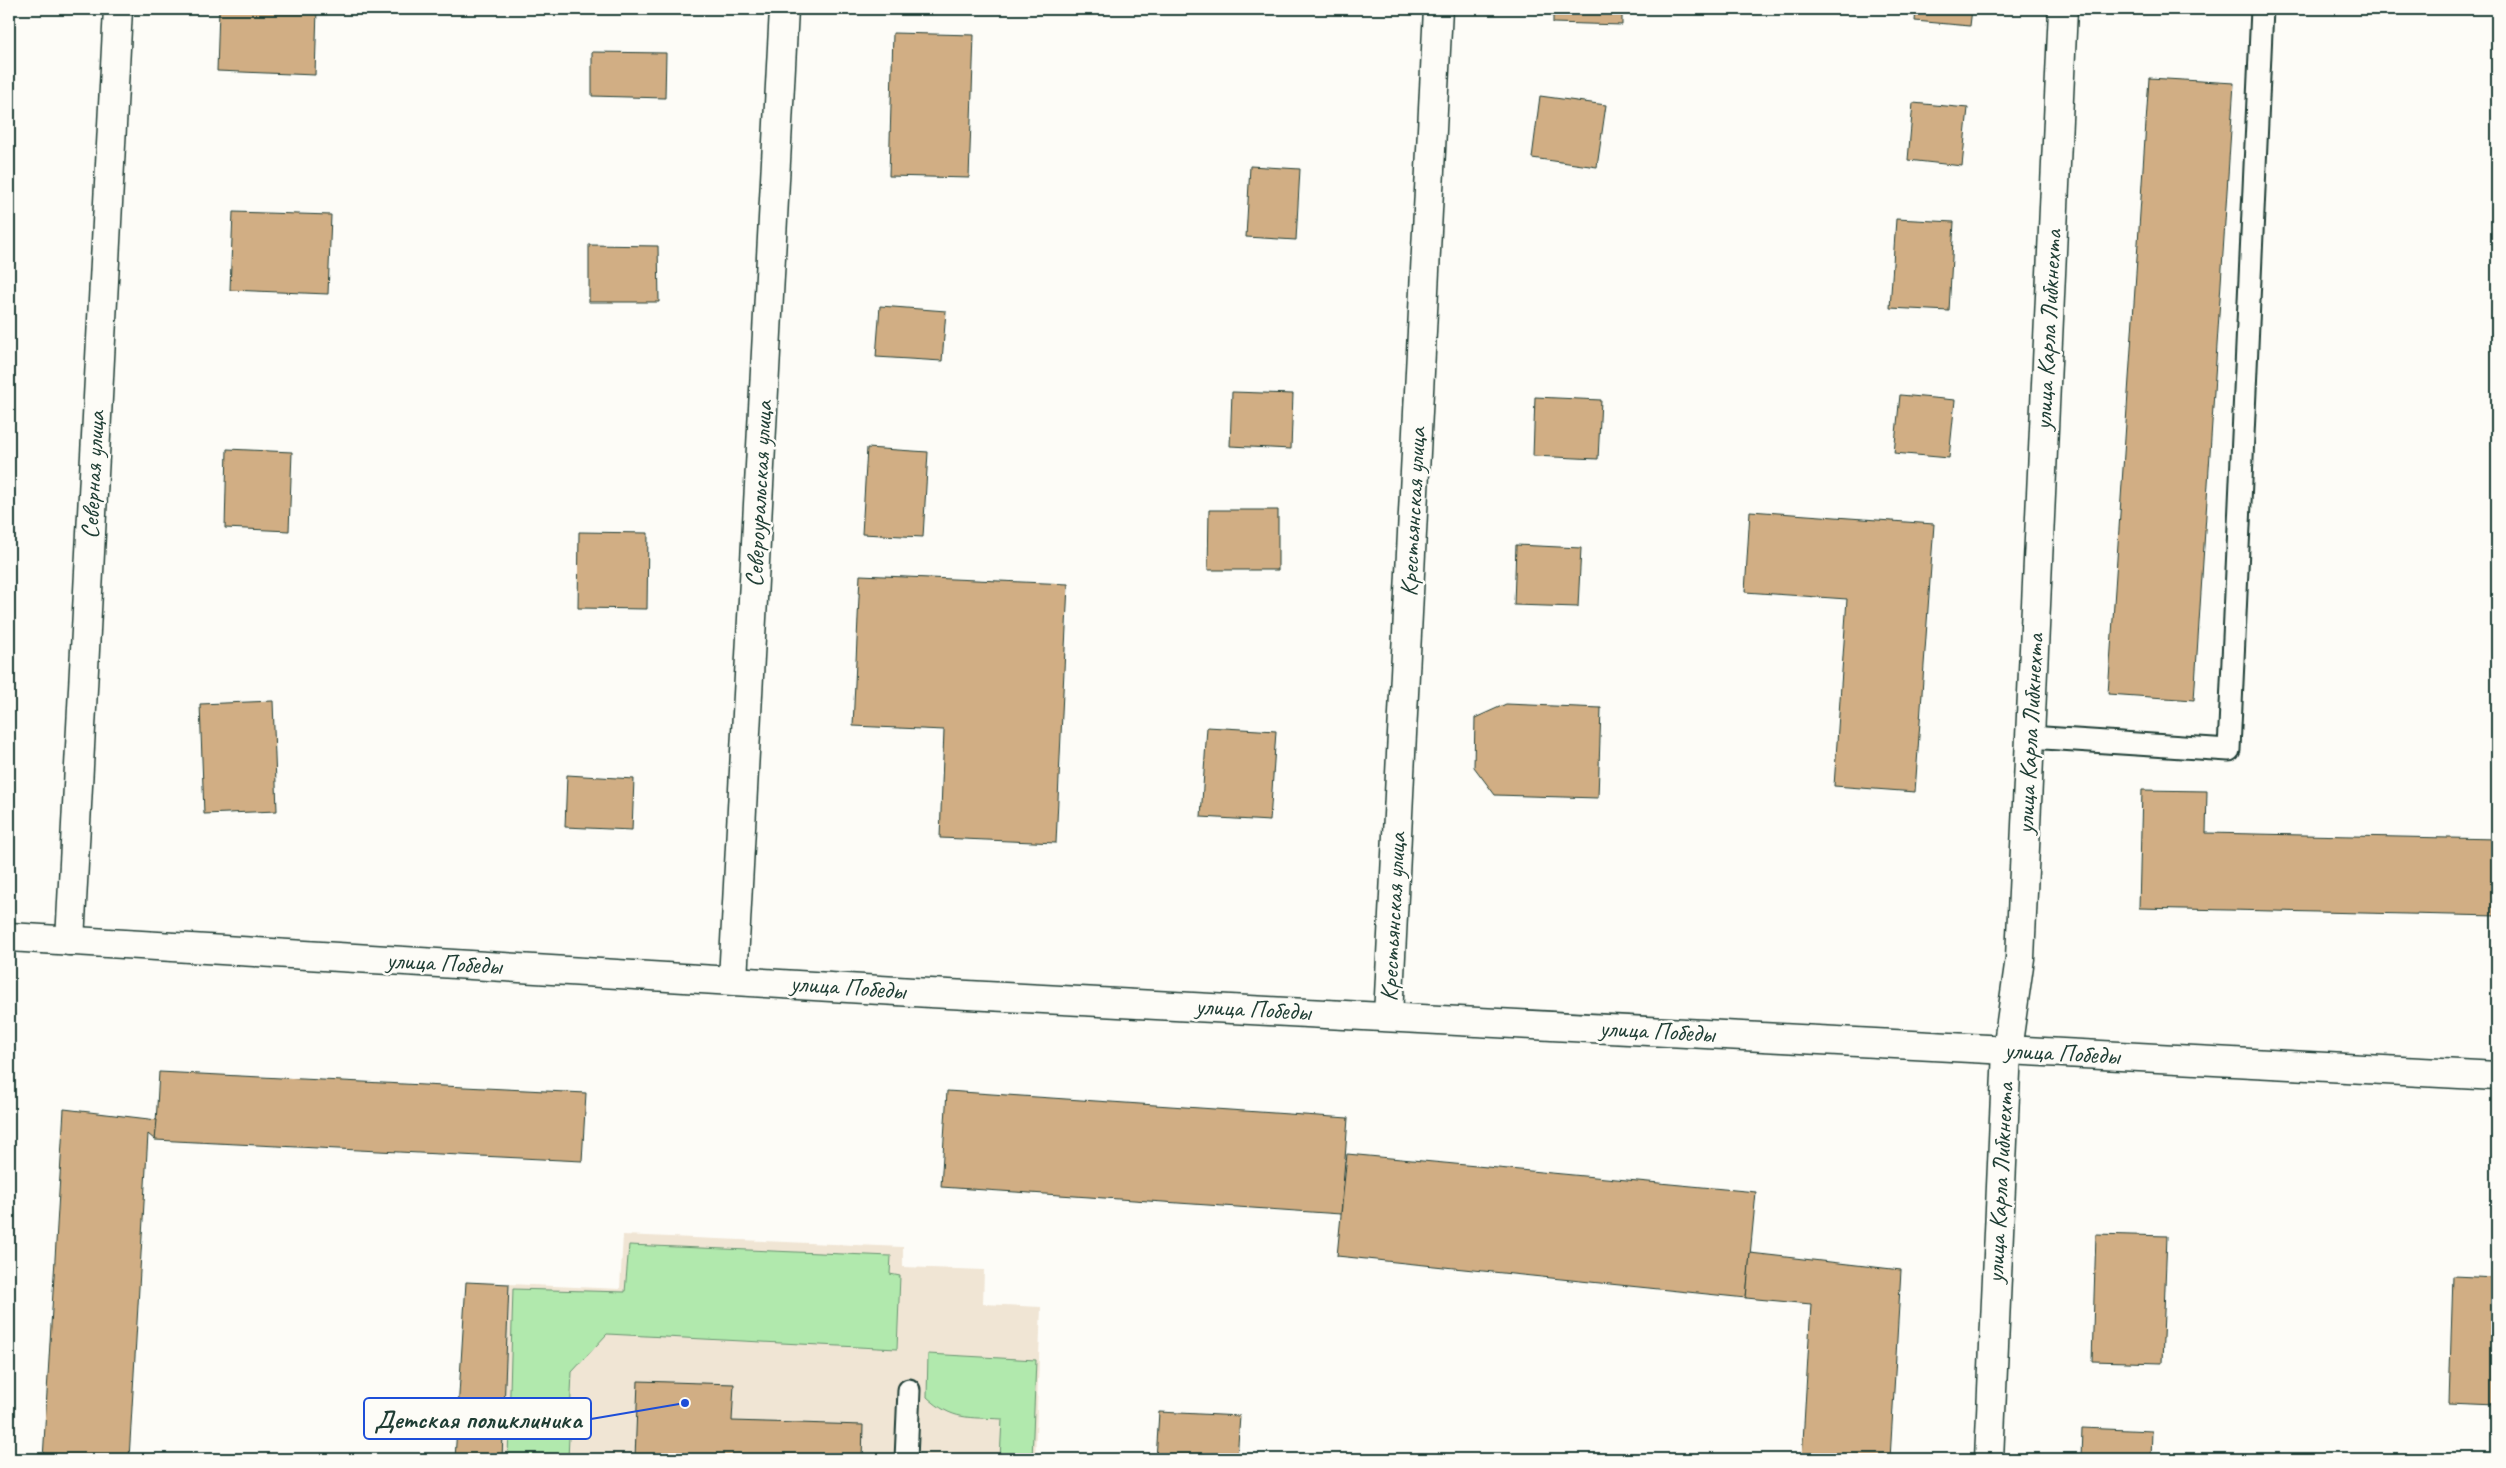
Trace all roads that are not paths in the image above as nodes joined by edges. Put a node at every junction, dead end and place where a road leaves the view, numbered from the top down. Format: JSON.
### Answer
{"nodes":[{"id":1,"x":118,"y":9,"type":"edge"},
{"id":2,"x":784,"y":9,"type":"edge"},
{"id":3,"x":1438,"y":9,"type":"edge"},
{"id":4,"x":2063,"y":9,"type":"edge"},
{"id":5,"x":2262,"y":9,"type":"edge"},
{"id":6,"x":2030,"y":738,"type":"junction"},
{"id":7,"x":9,"y":937,"type":"edge"},
{"id":8,"x":70,"y":941,"type":"junction"},
{"id":9,"x":733,"y":980,"type":"junction"},
{"id":10,"x":1388,"y":1016,"type":"junction"},
{"id":11,"x":2007,"y":1050,"type":"junction"},
{"id":12,"x":2497,"y":1076,"type":"edge"},
{"id":13,"x":909,"y":1390,"type":"dead end"},
{"id":14,"x":906,"y":1459,"type":"edge"},
{"id":15,"x":1989,"y":1459,"type":"edge"}],
"edges":[{"from":1,"to":8,"type":"street","name":"Северная улица"},
{"from":2,"to":9,"type":"street","name":"Североуральская улица"},
{"from":3,"to":10,"type":"street","name":"Крестьянская улица"},
{"from":4,"to":6,"type":"street","name":"улица Карла Либкнехта"},
{"from":5,"to":6,"type":"lane"},
{"from":6,"to":11,"type":"street","name":"улица Карла Либкнехта"},
{"from":7,"to":8,"type":"street","name":"улица Победы"},
{"from":8,"to":9,"type":"street","name":"улица Победы"},
{"from":9,"to":10,"type":"street","name":"улица Победы"},
{"from":10,"to":11,"type":"street","name":"улица Победы"},
{"from":11,"to":12,"type":"street","name":"улица Победы"},
{"from":11,"to":15,"type":"street","name":"улица Карла Либкнехта"},
{"from":13,"to":14,"type":"lane"}]}
